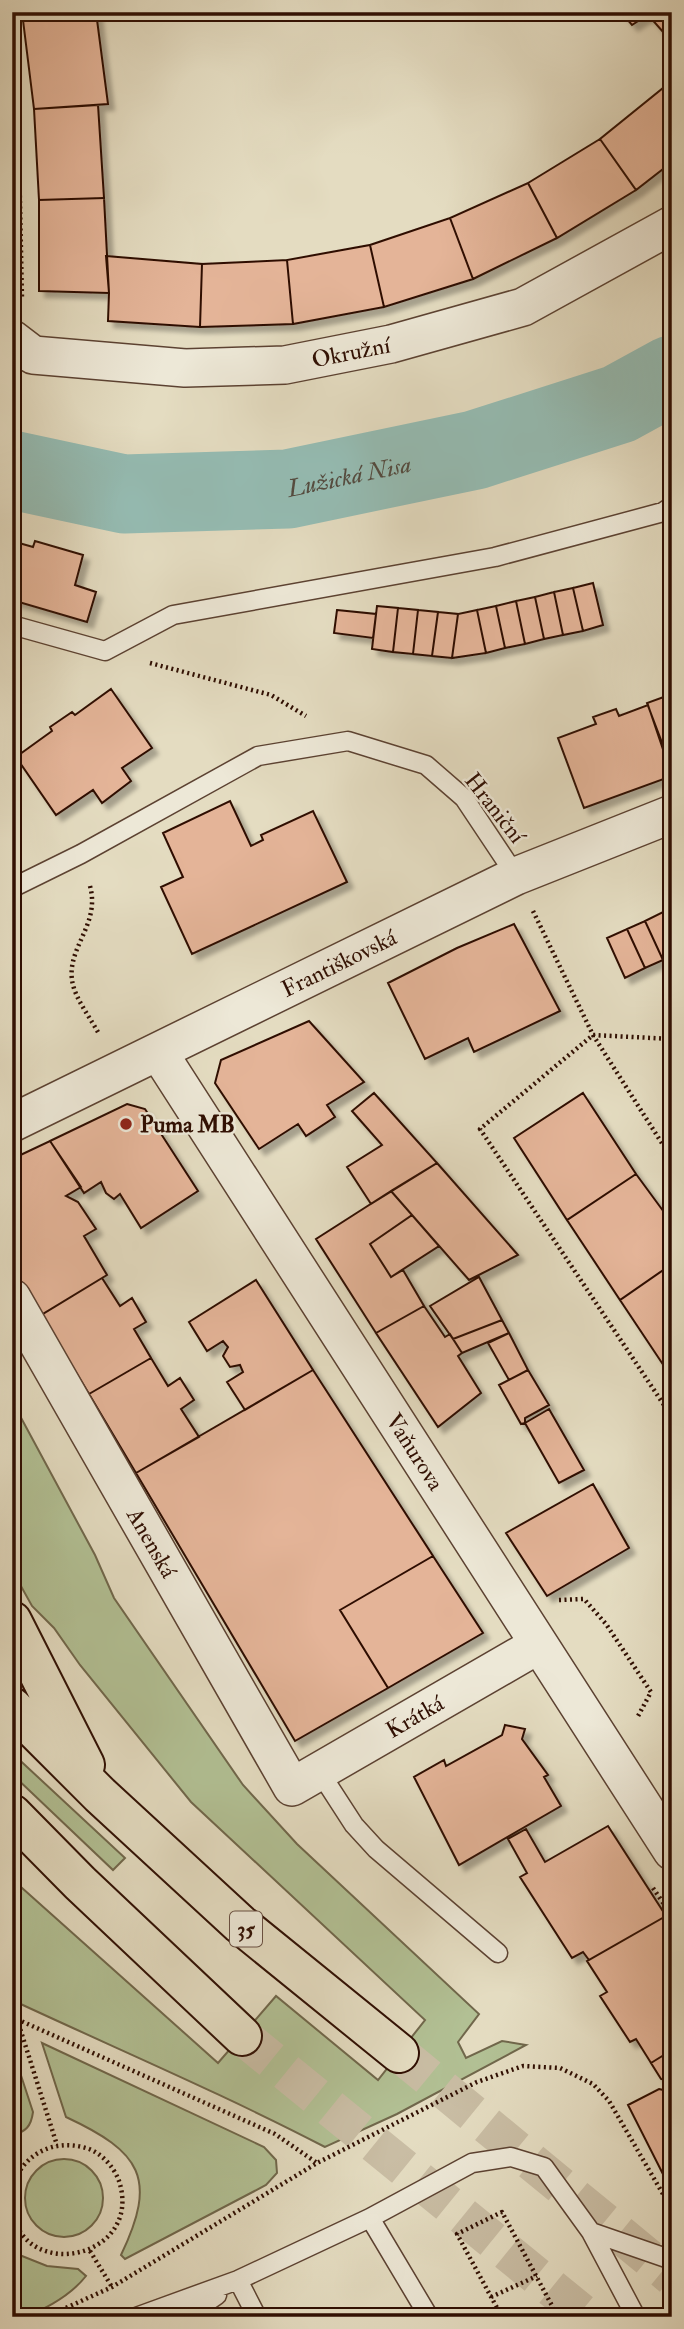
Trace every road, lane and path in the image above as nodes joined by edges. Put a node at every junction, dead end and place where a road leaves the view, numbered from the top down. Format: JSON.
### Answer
{"nodes":[{"id":1,"x":12,"y":64,"type":"edge"},
{"id":2,"x":672,"y":225,"type":"edge"},
{"id":3,"x":29,"y":307,"type":"dead end"},
{"id":4,"x":12,"y":339,"type":"edge"},
{"id":5,"x":672,"y":506,"type":"edge"},
{"id":6,"x":12,"y":625,"type":"edge"},
{"id":7,"x":105,"y":651,"type":"junction"},
{"id":8,"x":348,"y":741,"type":"junction"},
{"id":9,"x":672,"y":814,"type":"edge"},
{"id":10,"x":81,"y":854,"type":"junction"},
{"id":11,"x":516,"y":876,"type":"junction"},
{"id":12,"x":12,"y":888,"type":"edge"},
{"id":13,"x":544,"y":902,"type":"dead end"},
{"id":14,"x":531,"y":908,"type":"junction"},
{"id":15,"x":520,"y":914,"type":"dead end"},
{"id":16,"x":593,"y":1035,"type":"junction"},
{"id":17,"x":102,"y":1039,"type":"dead end"},
{"id":18,"x":672,"y":1039,"type":"edge"},
{"id":19,"x":159,"y":1053,"type":"junction"},
{"id":20,"x":12,"y":1123,"type":"edge"},
{"id":21,"x":672,"y":1159,"type":"edge"},
{"id":22,"x":12,"y":1298,"type":"edge"},
{"id":23,"x":672,"y":1417,"type":"edge"},
{"id":24,"x":557,"y":1600,"type":"dead end"},
{"id":25,"x":12,"y":1621,"type":"edge"},
{"id":26,"x":538,"y":1645,"type":"junction"},
{"id":27,"x":12,"y":1707,"type":"edge"},
{"id":28,"x":633,"y":1726,"type":"dead end"},
{"id":29,"x":305,"y":1779,"type":"junction"},
{"id":30,"x":100,"y":1795,"type":"junction"},
{"id":31,"x":12,"y":1814,"type":"edge"},
{"id":32,"x":672,"y":1851,"type":"edge"},
{"id":33,"x":498,"y":1952,"type":"dead end"},
{"id":34,"x":15,"y":2018,"type":"edge"},
{"id":35,"x":242,"y":2036,"type":"tunnel mouth"},
{"id":36,"x":399,"y":2053,"type":"tunnel mouth"},
{"id":37,"x":57,"y":2145,"type":"junction"},
{"id":38,"x":317,"y":2163,"type":"junction"},
{"id":39,"x":12,"y":2190,"type":"edge"},
{"id":40,"x":672,"y":2190,"type":"edge"},
{"id":41,"x":13,"y":2215,"type":"edge"},
{"id":42,"x":370,"y":2217,"type":"junction"},
{"id":43,"x":591,"y":2232,"type":"junction"},
{"id":44,"x":90,"y":2251,"type":"junction"},
{"id":45,"x":672,"y":2260,"type":"edge"},
{"id":46,"x":537,"y":2276,"type":"junction"},
{"id":47,"x":238,"y":2280,"type":"junction"},
{"id":48,"x":112,"y":2287,"type":"junction"},
{"id":49,"x":491,"y":2297,"type":"junction"},
{"id":50,"x":46,"y":2317,"type":"edge"},
{"id":51,"x":136,"y":2317,"type":"edge"},
{"id":52,"x":185,"y":2317,"type":"edge"},
{"id":53,"x":257,"y":2317,"type":"edge"},
{"id":54,"x":429,"y":2317,"type":"edge"},
{"id":55,"x":502,"y":2317,"type":"edge"},
{"id":56,"x":558,"y":2317,"type":"edge"},
{"id":57,"x":636,"y":2317,"type":"edge"}],
"edges":[{"from":1,"to":3,"type":"path"},
{"from":2,"to":4,"type":"street","name":"Okružní"},
{"from":5,"to":7,"type":"lane"},
{"from":6,"to":7,"type":"lane"},
{"from":7,"to":8,"type":"path"},
{"from":8,"to":10,"type":"lane"},
{"from":8,"to":11,"type":"lane","name":"Hraniční"},
{"from":9,"to":11,"type":"street","name":"Františkovská"},
{"from":10,"to":12,"type":"lane"},
{"from":10,"to":17,"type":"path"},
{"from":11,"to":19,"type":"street","name":"Františkovská"},
{"from":13,"to":14,"type":"path"},
{"from":14,"to":15,"type":"path"},
{"from":14,"to":16,"type":"path"},
{"from":16,"to":18,"type":"path"},
{"from":16,"to":21,"type":"path"},
{"from":16,"to":23,"type":"path"},
{"from":19,"to":20,"type":"street","name":"Františkovská"},
{"from":19,"to":26,"type":"street","name":"Vaňurova"},
{"from":22,"to":29,"type":"street","name":"Anenská"},
{"from":24,"to":28,"type":"path"},
{"from":25,"to":30,"type":"highway"},
{"from":26,"to":29,"type":"street","name":"Krátká"},
{"from":26,"to":32,"type":"street","name":"Vaňurova"},
{"from":27,"to":30,"type":"highway","number":"35"},
{"from":29,"to":33,"type":"lane"},
{"from":30,"to":36,"type":"highway","number":"35"},
{"from":31,"to":35,"type":"highway"},
{"from":34,"to":37,"type":"path"},
{"from":34,"to":38,"type":"path"},
{"from":37,"to":39,"type":"path"},
{"from":37,"to":44,"type":"path"},
{"from":38,"to":40,"type":"path"},
{"from":38,"to":48,"type":"path"},
{"from":41,"to":44,"type":"path"},
{"from":42,"to":43,"type":"lane"},
{"from":42,"to":47,"type":"lane"},
{"from":42,"to":54,"type":"lane"},
{"from":43,"to":45,"type":"lane"},
{"from":43,"to":57,"type":"lane"},
{"from":44,"to":48,"type":"path"},
{"from":46,"to":49,"type":"path"},
{"from":46,"to":49,"type":"path"},
{"from":46,"to":56,"type":"path"},
{"from":47,"to":51,"type":"lane"},
{"from":47,"to":52,"type":"lane"},
{"from":47,"to":53,"type":"lane"},
{"from":48,"to":50,"type":"path"},
{"from":49,"to":55,"type":"path"}]}
